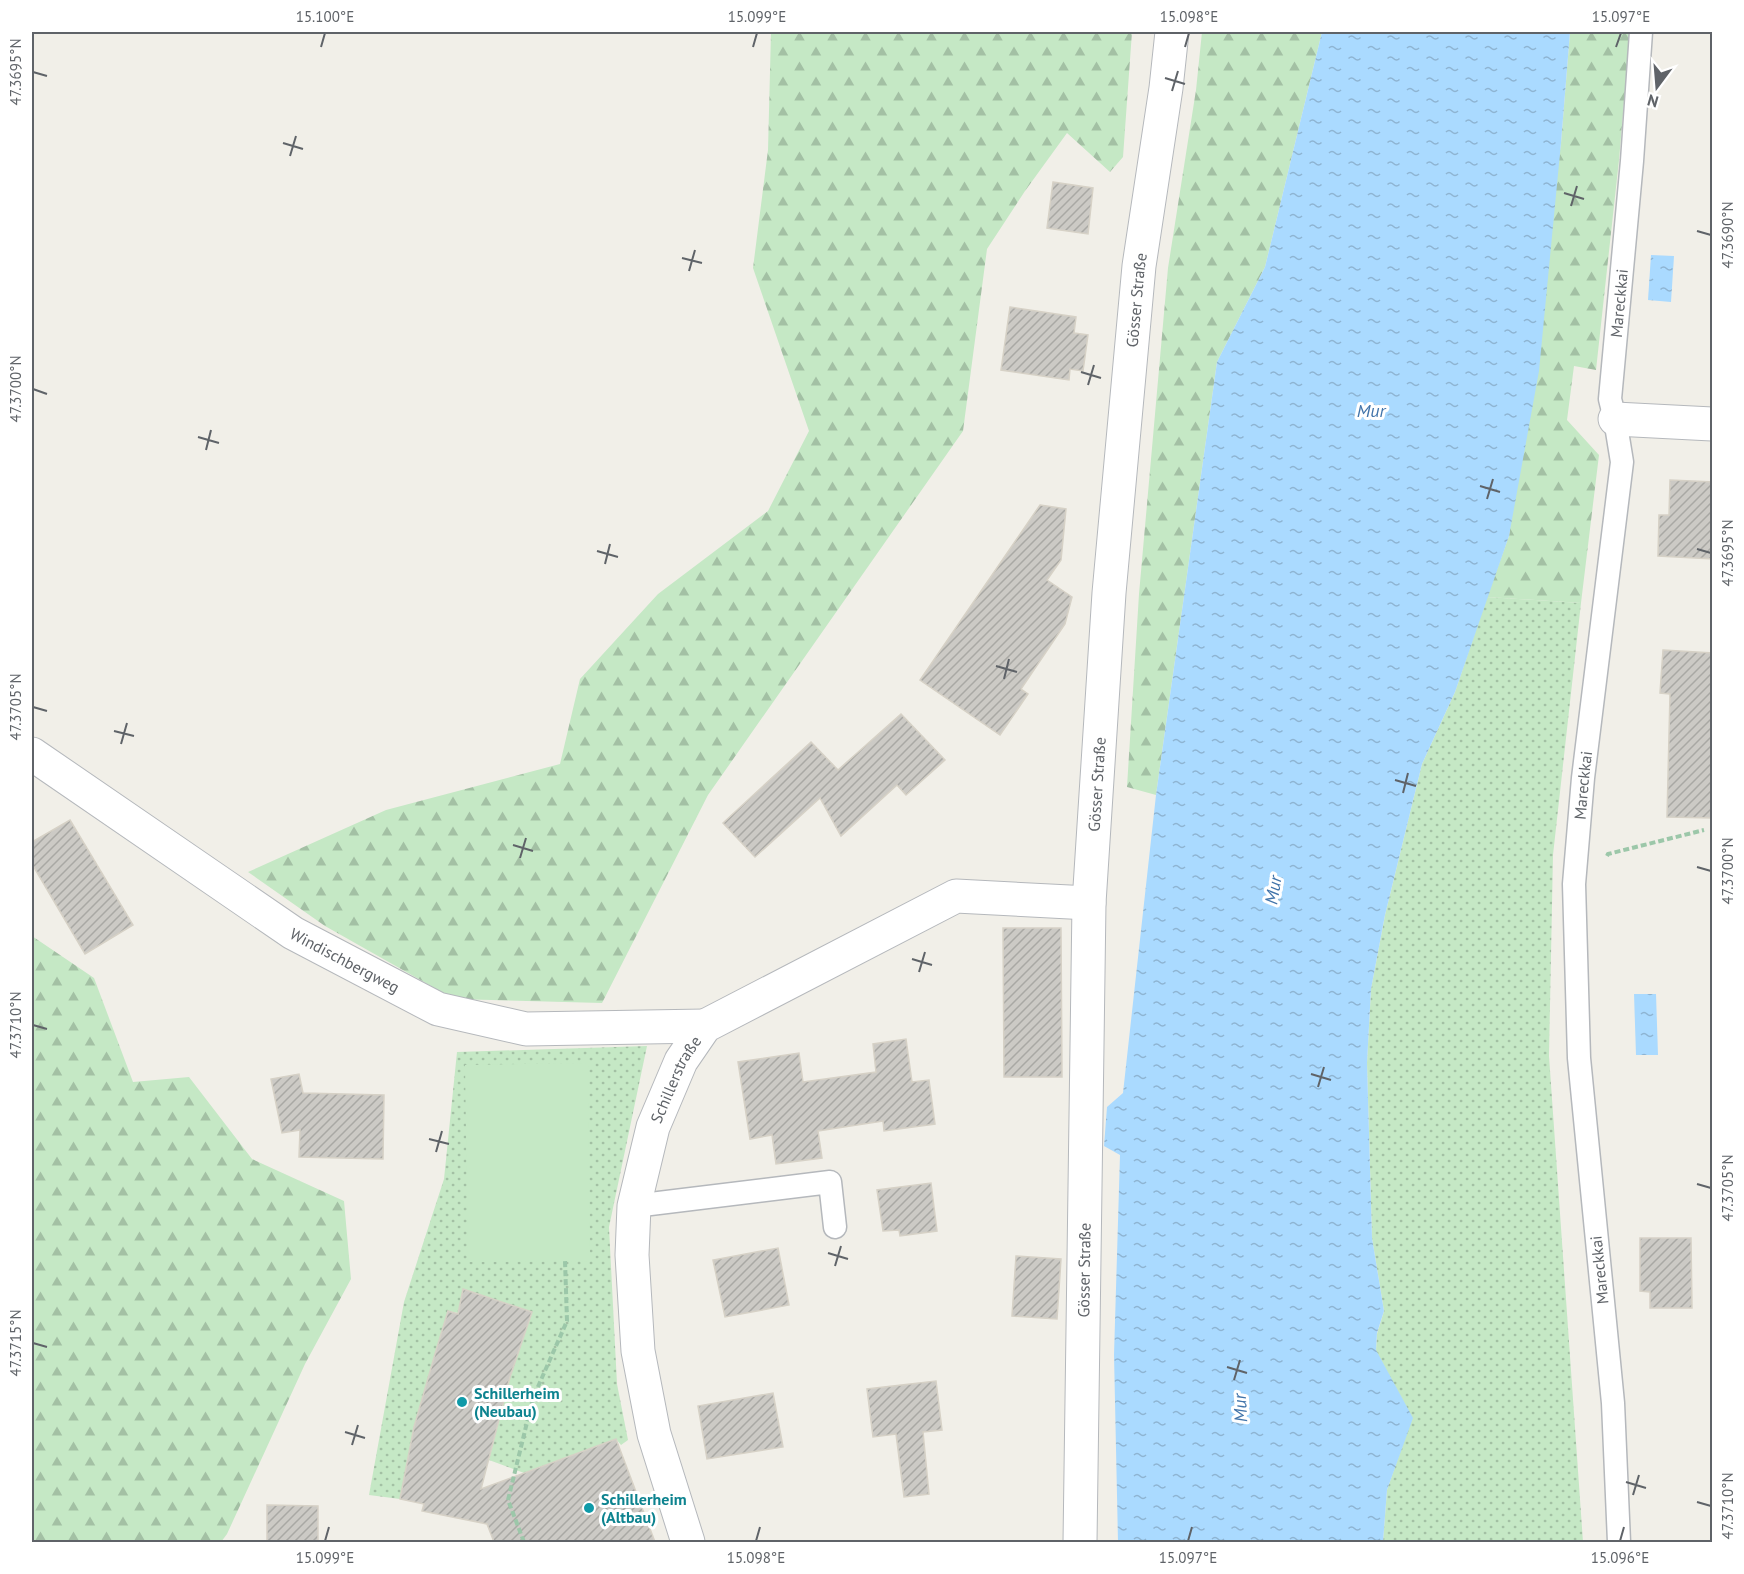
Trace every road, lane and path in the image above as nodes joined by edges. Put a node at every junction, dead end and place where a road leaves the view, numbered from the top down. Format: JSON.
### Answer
{"nodes":[{"id":1,"x":1172,"y":32,"type":"edge"},
{"id":2,"x":1641,"y":32,"type":"edge"},
{"id":3,"x":1615,"y":419,"type":"junction"},
{"id":4,"x":1713,"y":424,"type":"edge"},
{"id":5,"x":32,"y":754,"type":"edge"},
{"id":6,"x":1704,"y":830,"type":"dead end"},
{"id":7,"x":1603,"y":863,"type":"dead end"},
{"id":8,"x":1089,"y":903,"type":"junction"},
{"id":9,"x":705,"y":1026,"type":"junction"},
{"id":10,"x":634,"y":1206,"type":"junction"},
{"id":11,"x":835,"y":1227,"type":"dead end"},
{"id":12,"x":566,"y":1261,"type":"dead end"},
{"id":13,"x":524,"y":1542,"type":"edge"},
{"id":14,"x":688,"y":1542,"type":"edge"},
{"id":15,"x":1080,"y":1542,"type":"edge"},
{"id":16,"x":1619,"y":1542,"type":"edge"}],
"edges":[{"from":1,"to":8,"type":"street","name":"Gösser Straße"},
{"from":2,"to":3,"type":"lane","name":"Mareckkai"},
{"from":3,"to":4,"type":"street"},
{"from":3,"to":16,"type":"lane","name":"Mareckkai"},
{"from":5,"to":9,"type":"street","name":"Windischbergweg"},
{"from":6,"to":7,"type":"path"},
{"from":8,"to":9,"type":"street","name":"Schillerstraße"},
{"from":8,"to":15,"type":"street","name":"Gösser Straße"},
{"from":9,"to":10,"type":"street","name":"Schillerstraße"},
{"from":10,"to":11,"type":"lane"},
{"from":10,"to":14,"type":"street","name":"Schillerstraße"},
{"from":12,"to":13,"type":"path"}]}
